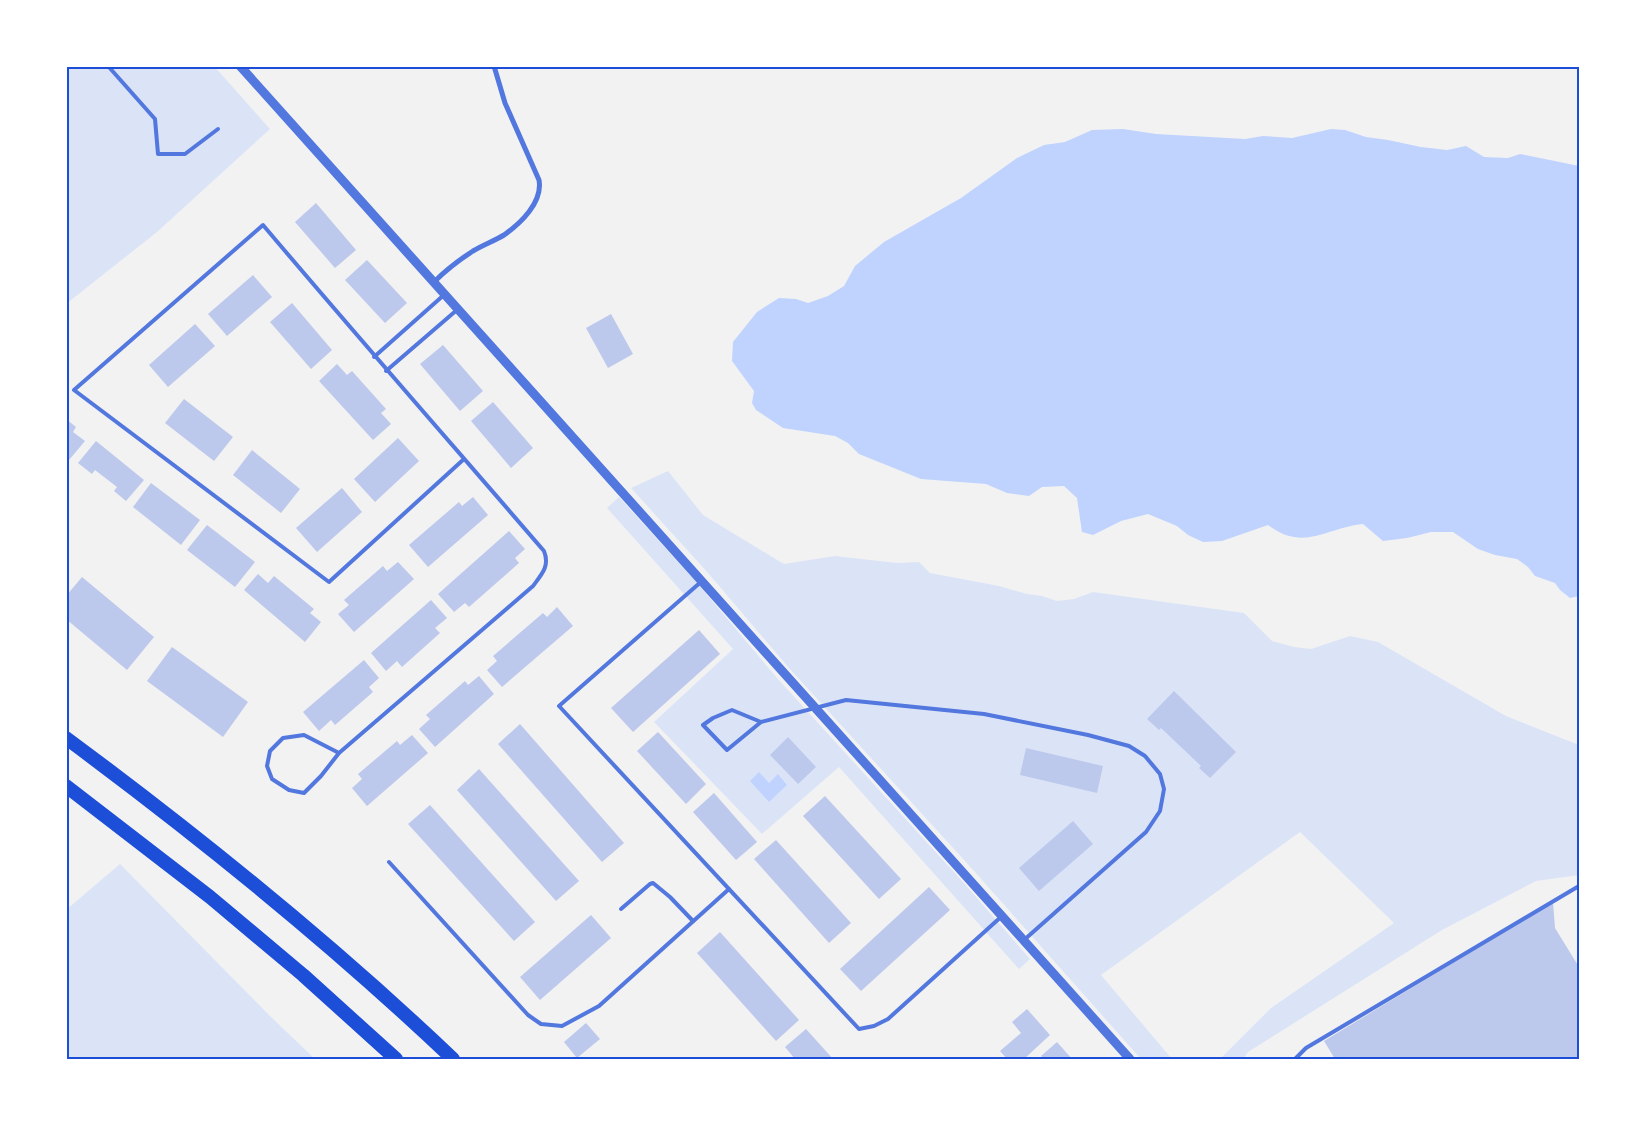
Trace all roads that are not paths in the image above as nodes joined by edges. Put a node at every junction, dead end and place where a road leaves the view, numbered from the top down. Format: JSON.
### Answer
{"nodes":[{"id":1,"x":108,"y":66,"type":"edge"},
{"id":2,"x":240,"y":66,"type":"edge"},
{"id":3,"x":494,"y":66,"type":"edge"},
{"id":4,"x":218,"y":129,"type":"dead end"},
{"id":5,"x":434,"y":282,"type":"junction"},
{"id":6,"x":445,"y":294,"type":"junction"},
{"id":7,"x":458,"y":309,"type":"junction"},
{"id":8,"x":374,"y":357,"type":"junction"},
{"id":9,"x":386,"y":371,"type":"junction"},
{"id":10,"x":464,"y":459,"type":"junction"},
{"id":11,"x":702,"y":581,"type":"junction"},
{"id":12,"x":816,"y":709,"type":"junction"},
{"id":13,"x":761,"y":722,"type":"junction"},
{"id":14,"x":66,"y":738,"type":"edge"},
{"id":15,"x":339,"y":753,"type":"junction"},
{"id":16,"x":66,"y":786,"type":"edge"},
{"id":17,"x":389,"y":862,"type":"dead end"},
{"id":18,"x":1579,"y":886,"type":"edge"},
{"id":19,"x":728,"y":889,"type":"junction"},
{"id":20,"x":621,"y":909,"type":"dead end"},
{"id":21,"x":1002,"y":916,"type":"junction"},
{"id":22,"x":693,"y":921,"type":"junction"},
{"id":23,"x":1024,"y":940,"type":"junction"},
{"id":24,"x":392,"y":1056,"type":"edge"},
{"id":25,"x":453,"y":1059,"type":"edge"},
{"id":26,"x":1130,"y":1059,"type":"edge"},
{"id":27,"x":1295,"y":1059,"type":"edge"}],
"edges":[{"from":1,"to":4,"type":"lane"},
{"from":2,"to":5,"type":"street"},
{"from":3,"to":5,"type":"street"},
{"from":5,"to":6,"type":"street"},
{"from":6,"to":7,"type":"street"},
{"from":6,"to":8,"type":"lane"},
{"from":7,"to":9,"type":"lane"},
{"from":7,"to":11,"type":"street"},
{"from":8,"to":9,"type":"lane"},
{"from":8,"to":10,"type":"lane"},
{"from":9,"to":10,"type":"lane"},
{"from":10,"to":15,"type":"lane"},
{"from":11,"to":12,"type":"street"},
{"from":11,"to":19,"type":"lane"},
{"from":12,"to":13,"type":"lane"},
{"from":12,"to":21,"type":"street"},
{"from":12,"to":23,"type":"lane"},
{"from":13,"to":13,"type":"lane"},
{"from":14,"to":25,"type":"highway"},
{"from":15,"to":15,"type":"lane"},
{"from":16,"to":24,"type":"highway"},
{"from":17,"to":22,"type":"lane"},
{"from":18,"to":27,"type":"lane"},
{"from":19,"to":21,"type":"lane"},
{"from":19,"to":22,"type":"lane"},
{"from":20,"to":22,"type":"lane"},
{"from":21,"to":23,"type":"street"},
{"from":23,"to":26,"type":"street"}]}
